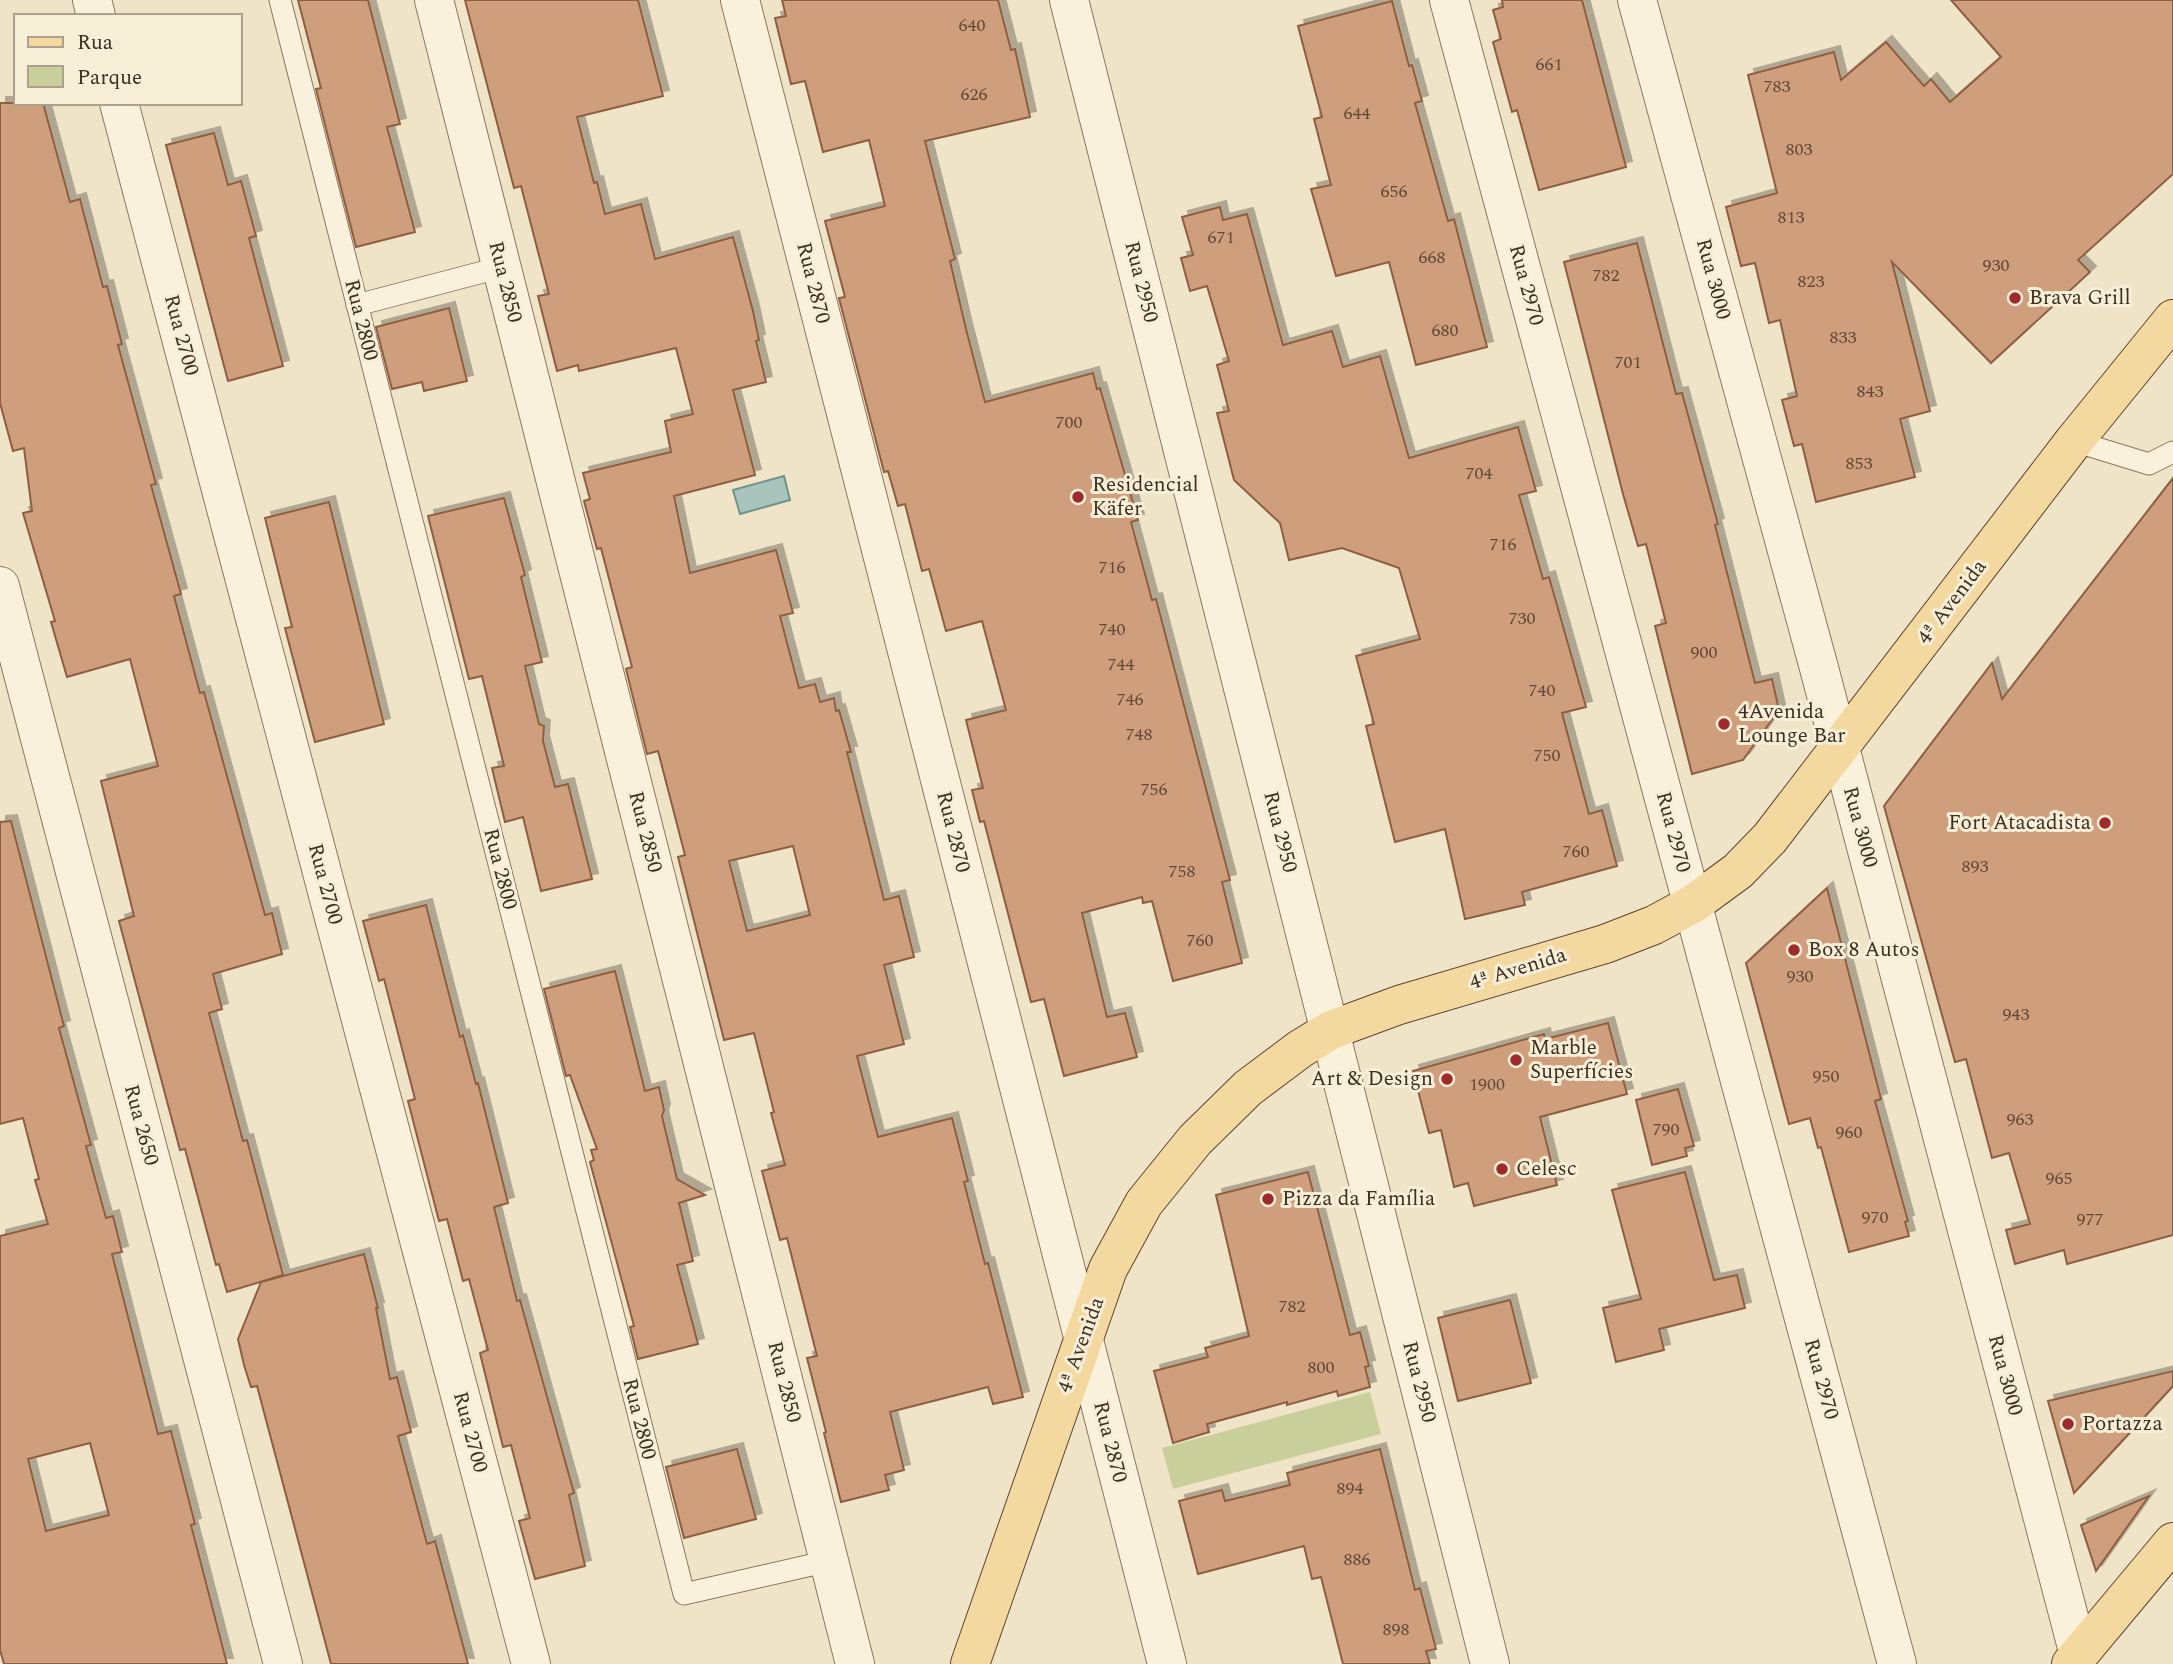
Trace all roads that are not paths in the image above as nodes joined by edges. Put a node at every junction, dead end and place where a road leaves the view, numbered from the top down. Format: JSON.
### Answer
{"nodes":[{"id":1,"x":280,"y":0,"type":"edge"},
{"id":2,"x":434,"y":0,"type":"edge"},
{"id":3,"x":740,"y":0,"type":"edge"},
{"id":4,"x":1069,"y":0,"type":"edge"},
{"id":5,"x":1449,"y":0,"type":"edge"},
{"id":6,"x":1637,"y":0,"type":"edge"},
{"id":7,"x":120,"y":105,"type":"edge"},
{"id":8,"x":502,"y":267,"type":"junction"},
{"id":9,"x":357,"y":305,"type":"junction"},
{"id":10,"x":2173,"y":319,"type":"edge"},
{"id":11,"x":2074,"y":441,"type":"junction"},
{"id":12,"x":2173,"y":452,"type":"edge"},
{"id":13,"x":0,"y":586,"type":"edge"},
{"id":14,"x":1840,"y":749,"type":"junction"},
{"id":15,"x":1693,"y":904,"type":"junction"},
{"id":16,"x":1331,"y":1030,"type":"junction"},
{"id":17,"x":1083,"y":1337,"type":"junction"},
{"id":18,"x":2173,"y":1542,"type":"edge"},
{"id":19,"x":829,"y":1561,"type":"junction"},
{"id":20,"x":2075,"y":1660,"type":"edge"},
{"id":21,"x":283,"y":1664,"type":"edge"},
{"id":22,"x":531,"y":1664,"type":"edge"},
{"id":23,"x":855,"y":1664,"type":"edge"},
{"id":24,"x":970,"y":1664,"type":"edge"},
{"id":25,"x":1167,"y":1664,"type":"edge"},
{"id":26,"x":1490,"y":1664,"type":"edge"},
{"id":27,"x":1897,"y":1664,"type":"edge"}],
"edges":[{"from":1,"to":9,"type":"lane","name":"Rua 2800"},
{"from":2,"to":8,"type":"street","name":"Rua 2850"},
{"from":3,"to":17,"type":"street","name":"Rua 2870"},
{"from":4,"to":16,"type":"street","name":"Rua 2950"},
{"from":5,"to":15,"type":"street","name":"Rua 2970"},
{"from":6,"to":14,"type":"street","name":"Rua 3000"},
{"from":7,"to":22,"type":"street","name":"Rua 2700"},
{"from":8,"to":9,"type":"lane"},
{"from":8,"to":19,"type":"street","name":"Rua 2850"},
{"from":9,"to":19,"type":"lane","name":"Rua 2800"},
{"from":10,"to":11,"type":"main road","name":"4ª Avenida"},
{"from":11,"to":12,"type":"lane"},
{"from":11,"to":14,"type":"main road","name":"4ª Avenida"},
{"from":13,"to":21,"type":"street","name":"Rua 2650"},
{"from":14,"to":15,"type":"main road","name":"4ª Avenida"},
{"from":14,"to":20,"type":"street","name":"Rua 3000"},
{"from":15,"to":16,"type":"main road","name":"4ª Avenida"},
{"from":15,"to":27,"type":"street","name":"Rua 2970"},
{"from":16,"to":17,"type":"main road","name":"4ª Avenida"},
{"from":16,"to":26,"type":"street","name":"Rua 2950"},
{"from":17,"to":24,"type":"main road","name":"4ª Avenida"},
{"from":17,"to":25,"type":"street","name":"Rua 2870"},
{"from":18,"to":20,"type":"main road"},
{"from":19,"to":23,"type":"street","name":"Rua 2850"}]}
